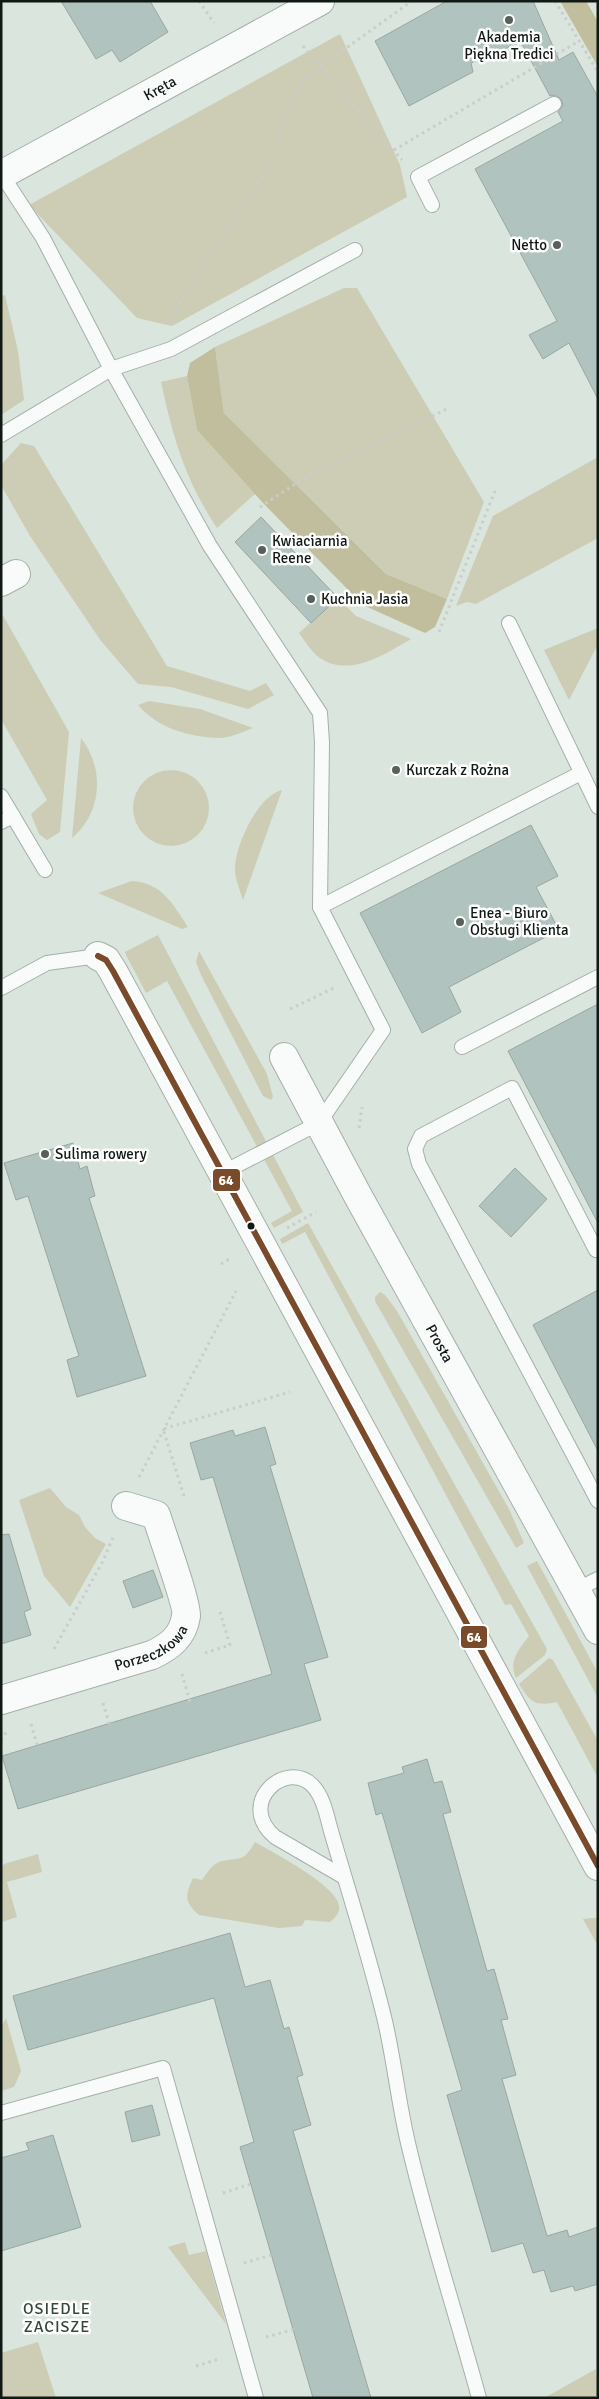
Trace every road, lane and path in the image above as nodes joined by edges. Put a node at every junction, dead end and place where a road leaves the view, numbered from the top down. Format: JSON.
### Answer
{"nodes":[{"id":1,"x":320,"y":1,"type":"edge"},
{"id":2,"x":412,"y":1,"type":"edge"},
{"id":3,"x":555,"y":1,"type":"edge"},
{"id":4,"x":282,"y":22,"type":"junction"},
{"id":5,"x":579,"y":41,"type":"junction"},
{"id":6,"x":321,"y":66,"type":"junction"},
{"id":7,"x":598,"y":72,"type":"edge"},
{"id":8,"x":554,"y":104,"type":"dead end"},
{"id":9,"x":394,"y":150,"type":"junction"},
{"id":10,"x":2,"y":175,"type":"edge"},
{"id":11,"x":418,"y":177,"type":"junction"},
{"id":12,"x":432,"y":205,"type":"dead end"},
{"id":13,"x":356,"y":250,"type":"dead end"},
{"id":14,"x":172,"y":349,"type":"junction"},
{"id":15,"x":111,"y":369,"type":"junction"},
{"id":16,"x":447,"y":409,"type":"dead end"},
{"id":17,"x":1,"y":435,"type":"edge"},
{"id":18,"x":495,"y":491,"type":"dead end"},
{"id":19,"x":260,"y":508,"type":"dead end"},
{"id":20,"x":509,"y":623,"type":"dead end"},
{"id":21,"x":439,"y":632,"type":"dead end"},
{"id":22,"x":582,"y":773,"type":"junction"},
{"id":23,"x":1,"y":796,"type":"edge"},
{"id":24,"x":598,"y":807,"type":"edge"},
{"id":25,"x":7,"y":819,"type":"edge"},
{"id":26,"x":45,"y":870,"type":"dead end"},
{"id":27,"x":320,"y":907,"type":"junction"},
{"id":28,"x":98,"y":956,"type":"joint"},
{"id":29,"x":355,"y":977,"type":"junction"},
{"id":30,"x":598,"y":977,"type":"edge"},
{"id":31,"x":1,"y":988,"type":"edge"},
{"id":32,"x":290,"y":1009,"type":"dead end"},
{"id":33,"x":462,"y":1047,"type":"dead end"},
{"id":34,"x":284,"y":1057,"type":"dead end"},
{"id":35,"x":319,"y":1123,"type":"junction"},
{"id":36,"x":222,"y":1173,"type":"junction"},
{"id":37,"x":316,"y":1212,"type":"dead end"},
{"id":38,"x":296,"y":1223,"type":"dead end"},
{"id":39,"x":596,"y":1250,"type":"edge"},
{"id":40,"x":290,"y":1392,"type":"dead end"},
{"id":41,"x":163,"y":1429,"type":"dead end"},
{"id":42,"x":598,"y":1501,"type":"edge"},
{"id":43,"x":126,"y":1506,"type":"dead end"},
{"id":44,"x":587,"y":1585,"type":"edge"},
{"id":45,"x":598,"y":1630,"type":"edge"},
{"id":46,"x":180,"y":1670,"type":"dead end"},
{"id":47,"x":101,"y":1694,"type":"dead end"},
{"id":48,"x":1,"y":1700,"type":"edge"},
{"id":49,"x":190,"y":1702,"type":"dead end"},
{"id":50,"x":29,"y":1716,"type":"dead end"},
{"id":51,"x":110,"y":1726,"type":"dead end"},
{"id":52,"x":38,"y":1748,"type":"dead end"},
{"id":53,"x":598,"y":1866,"type":"edge"},
{"id":54,"x":344,"y":1877,"type":"junction"},
{"id":55,"x":1,"y":2113,"type":"edge"},
{"id":56,"x":254,"y":2183,"type":"dead end"},
{"id":57,"x":201,"y":2200,"type":"junction"},
{"id":58,"x":275,"y":2254,"type":"dead end"},
{"id":59,"x":242,"y":2264,"type":"dead end"},
{"id":60,"x":296,"y":2329,"type":"dead end"},
{"id":61,"x":265,"y":2337,"type":"dead end"},
{"id":62,"x":223,"y":2358,"type":"dead end"},
{"id":63,"x":196,"y":2366,"type":"dead end"},
{"id":64,"x":256,"y":2398,"type":"edge"},
{"id":65,"x":480,"y":2398,"type":"edge"}],
"edges":[{"from":1,"to":4,"type":"street","name":"Kręta"},
{"from":2,"to":6,"type":"path"},
{"from":3,"to":5,"type":"path"},
{"from":4,"to":6,"type":"path"},
{"from":4,"to":10,"type":"street","name":"Kręta"},
{"from":5,"to":7,"type":"path"},
{"from":5,"to":9,"type":"path"},
{"from":6,"to":9,"type":"path"},
{"from":6,"to":14,"type":"path"},
{"from":8,"to":11,"type":"lane"},
{"from":9,"to":11,"type":"path"},
{"from":10,"to":15,"type":"lane"},
{"from":11,"to":12,"type":"lane"},
{"from":13,"to":14,"type":"lane"},
{"from":14,"to":15,"type":"lane"},
{"from":15,"to":17,"type":"lane"},
{"from":15,"to":27,"type":"lane"},
{"from":16,"to":19,"type":"path"},
{"from":18,"to":21,"type":"path"},
{"from":20,"to":22,"type":"lane"},
{"from":22,"to":24,"type":"lane"},
{"from":22,"to":27,"type":"lane"},
{"from":23,"to":25,"type":"lane"},
{"from":25,"to":26,"type":"lane"},
{"from":27,"to":29,"type":"lane"},
{"from":28,"to":31,"type":"lane"},
{"from":28,"to":36,"type":"street"},
{"from":29,"to":32,"type":"path"},
{"from":29,"to":35,"type":"lane"},
{"from":30,"to":33,"type":"lane"},
{"from":34,"to":35,"type":"street","name":"Prosta"},
{"from":35,"to":36,"type":"lane"},
{"from":35,"to":44,"type":"street","name":"Prosta"},
{"from":36,"to":53,"type":"street"},
{"from":37,"to":38,"type":"path"},
{"from":39,"to":42,"type":"lane"},
{"from":40,"to":41,"type":"path"},
{"from":43,"to":48,"type":"street","name":"Porzeczkowa"},
{"from":44,"to":45,"type":"street","name":"Prosta"},
{"from":46,"to":49,"type":"path"},
{"from":47,"to":51,"type":"path"},
{"from":50,"to":52,"type":"path"},
{"from":54,"to":54,"type":"lane"},
{"from":54,"to":65,"type":"lane"},
{"from":55,"to":57,"type":"lane"},
{"from":56,"to":57,"type":"path"},
{"from":57,"to":64,"type":"lane"},
{"from":58,"to":59,"type":"path"},
{"from":60,"to":61,"type":"path"},
{"from":62,"to":63,"type":"path"}]}
